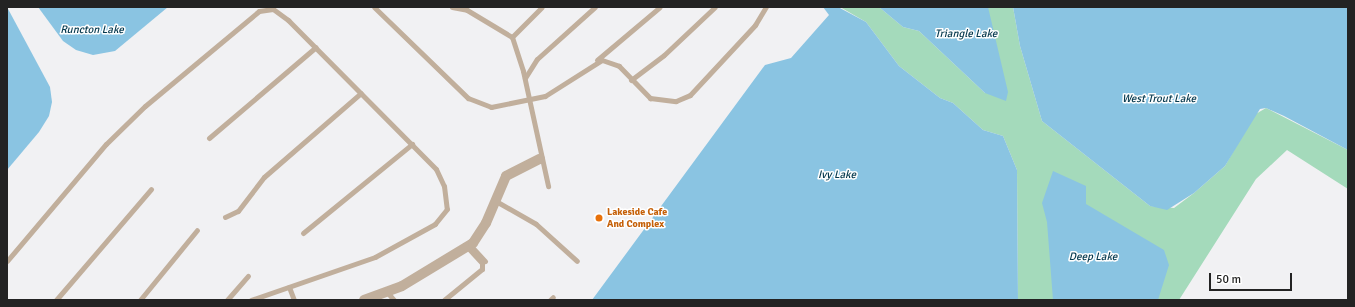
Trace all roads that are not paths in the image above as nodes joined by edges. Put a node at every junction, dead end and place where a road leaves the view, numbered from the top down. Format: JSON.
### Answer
{"nodes":[{"id":1,"x":374,"y":7,"type":"edge"},
{"id":2,"x":452,"y":7,"type":"edge"},
{"id":3,"x":542,"y":7,"type":"edge"},
{"id":4,"x":595,"y":7,"type":"edge"},
{"id":5,"x":660,"y":7,"type":"edge"},
{"id":6,"x":715,"y":7,"type":"edge"},
{"id":7,"x":766,"y":7,"type":"edge"},
{"id":8,"x":512,"y":37,"type":"junction"},
{"id":9,"x":316,"y":47,"type":"junction"},
{"id":10,"x":594,"y":62,"type":"junction"},
{"id":11,"x":524,"y":79,"type":"junction"},
{"id":12,"x":631,"y":80,"type":"junction"},
{"id":13,"x":361,"y":93,"type":"junction"},
{"id":14,"x":528,"y":99,"type":"junction"},
{"id":15,"x":209,"y":138,"type":"dead end"},
{"id":16,"x":412,"y":144,"type":"junction"},
{"id":17,"x":540,"y":159,"type":"junction"},
{"id":18,"x":548,"y":186,"type":"dead end"},
{"id":19,"x":151,"y":189,"type":"dead end"},
{"id":20,"x":493,"y":199,"type":"junction"},
{"id":21,"x":225,"y":217,"type":"dead end"},
{"id":22,"x":197,"y":230,"type":"dead end"},
{"id":23,"x":303,"y":233,"type":"dead end"},
{"id":24,"x":468,"y":246,"type":"junction"},
{"id":25,"x":7,"y":261,"type":"edge"},
{"id":26,"x":485,"y":261,"type":"dead end"},
{"id":27,"x":576,"y":261,"type":"dead end"},
{"id":28,"x":248,"y":276,"type":"dead end"},
{"id":29,"x":289,"y":286,"type":"junction"},
{"id":30,"x":386,"y":292,"type":"junction"},
{"id":31,"x":56,"y":300,"type":"edge"},
{"id":32,"x":140,"y":300,"type":"edge"},
{"id":33,"x":227,"y":300,"type":"edge"},
{"id":34,"x":251,"y":300,"type":"edge"},
{"id":35,"x":294,"y":300,"type":"edge"},
{"id":36,"x":364,"y":300,"type":"edge"},
{"id":37,"x":394,"y":300,"type":"edge"},
{"id":38,"x":444,"y":300,"type":"edge"}],
"edges":[{"from":1,"to":14,"type":"lane"},
{"from":2,"to":8,"type":"lane"},
{"from":3,"to":8,"type":"lane"},
{"from":4,"to":11,"type":"lane"},
{"from":5,"to":10,"type":"lane"},
{"from":6,"to":12,"type":"lane"},
{"from":7,"to":12,"type":"lane"},
{"from":8,"to":11,"type":"lane"},
{"from":9,"to":13,"type":"lane"},
{"from":9,"to":15,"type":"lane"},
{"from":9,"to":25,"type":"lane"},
{"from":10,"to":12,"type":"lane"},
{"from":10,"to":14,"type":"lane"},
{"from":11,"to":14,"type":"lane"},
{"from":13,"to":16,"type":"lane"},
{"from":13,"to":21,"type":"lane"},
{"from":14,"to":17,"type":"lane"},
{"from":16,"to":23,"type":"lane"},
{"from":16,"to":29,"type":"lane"},
{"from":17,"to":18,"type":"lane"},
{"from":17,"to":20,"type":"street"},
{"from":19,"to":31,"type":"lane"},
{"from":20,"to":24,"type":"street"},
{"from":20,"to":27,"type":"lane"},
{"from":22,"to":32,"type":"lane"},
{"from":24,"to":26,"type":"lane"},
{"from":24,"to":30,"type":"street"},
{"from":24,"to":38,"type":"lane"},
{"from":28,"to":33,"type":"lane"},
{"from":29,"to":34,"type":"lane"},
{"from":29,"to":35,"type":"lane"},
{"from":30,"to":36,"type":"street"},
{"from":30,"to":37,"type":"lane"}]}
